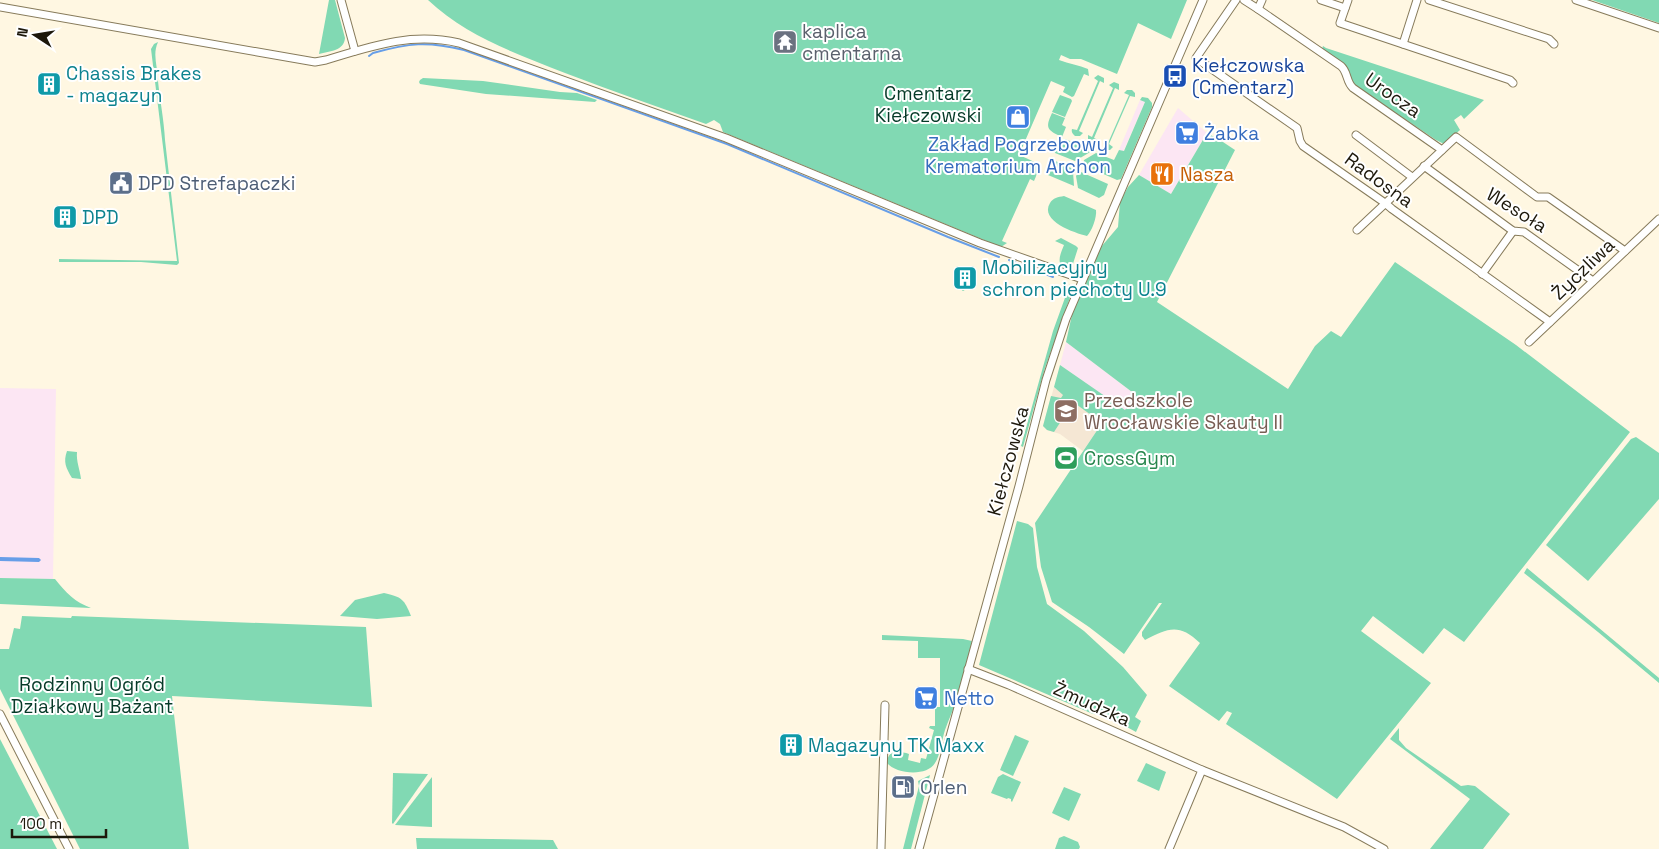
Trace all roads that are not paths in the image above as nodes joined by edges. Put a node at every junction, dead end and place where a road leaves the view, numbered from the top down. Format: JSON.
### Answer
{"nodes":[{"id":1,"x":341,"y":0,"type":"edge"},
{"id":2,"x":1203,"y":0,"type":"edge"},
{"id":3,"x":1236,"y":0,"type":"edge"},
{"id":4,"x":1244,"y":0,"type":"edge"},
{"id":5,"x":1262,"y":0,"type":"edge"},
{"id":6,"x":1321,"y":0,"type":"edge"},
{"id":7,"x":1348,"y":0,"type":"edge"},
{"id":8,"x":1417,"y":0,"type":"edge"},
{"id":9,"x":1429,"y":0,"type":"edge"},
{"id":10,"x":1576,"y":0,"type":"edge"},
{"id":11,"x":0,"y":8,"type":"edge"},
{"id":12,"x":1345,"y":8,"type":"junction"},
{"id":13,"x":1258,"y":9,"type":"junction"},
{"id":14,"x":1659,"y":28,"type":"edge"},
{"id":15,"x":1403,"y":44,"type":"junction"},
{"id":16,"x":1554,"y":44,"type":"dead end"},
{"id":17,"x":355,"y":51,"type":"junction"},
{"id":18,"x":1513,"y":83,"type":"dead end"},
{"id":19,"x":1356,"y":135,"type":"dead end"},
{"id":20,"x":1442,"y":150,"type":"junction"},
{"id":21,"x":1424,"y":166,"type":"junction"},
{"id":22,"x":1412,"y":177,"type":"junction"},
{"id":23,"x":1385,"y":203,"type":"junction"},
{"id":24,"x":1659,"y":219,"type":"edge"},
{"id":25,"x":1357,"y":230,"type":"dead end"},
{"id":26,"x":1514,"y":231,"type":"junction"},
{"id":27,"x":1624,"y":251,"type":"junction"},
{"id":28,"x":1482,"y":274,"type":"junction"},
{"id":29,"x":1082,"y":279,"type":"junction"},
{"id":30,"x":1593,"y":281,"type":"junction"},
{"id":31,"x":1550,"y":322,"type":"junction"},
{"id":32,"x":1529,"y":342,"type":"dead end"},
{"id":33,"x":968,"y":669,"type":"junction"},
{"id":34,"x":886,"y":705,"type":"dead end"},
{"id":35,"x":0,"y":714,"type":"edge"},
{"id":36,"x":1202,"y":770,"type":"junction"},
{"id":37,"x":69,"y":849,"type":"edge"},
{"id":38,"x":882,"y":849,"type":"edge"},
{"id":39,"x":919,"y":849,"type":"edge"},
{"id":40,"x":1169,"y":849,"type":"edge"},
{"id":41,"x":1384,"y":849,"type":"edge"}],
"edges":[{"from":1,"to":17,"type":"street"},
{"from":2,"to":29,"type":"street","name":"Kiełczowska"},
{"from":3,"to":23,"type":"street","name":"Radosna"},
{"from":4,"to":13,"type":"street","name":"Urocza"},
{"from":5,"to":13,"type":"street"},
{"from":6,"to":12,"type":"street"},
{"from":7,"to":12,"type":"street"},
{"from":8,"to":15,"type":"street"},
{"from":9,"to":16,"type":"street"},
{"from":10,"to":14,"type":"street"},
{"from":11,"to":17,"type":"street"},
{"from":12,"to":15,"type":"street"},
{"from":13,"to":20,"type":"street","name":"Urocza"},
{"from":15,"to":18,"type":"street"},
{"from":17,"to":29,"type":"street"},
{"from":19,"to":22,"type":"street"},
{"from":20,"to":21,"type":"street"},
{"from":20,"to":27,"type":"street"},
{"from":21,"to":22,"type":"street"},
{"from":21,"to":26,"type":"street","name":"Wesoła"},
{"from":22,"to":23,"type":"street"},
{"from":23,"to":25,"type":"street"},
{"from":23,"to":28,"type":"street","name":"Radosna"},
{"from":24,"to":27,"type":"street","name":"Życzliwa"},
{"from":26,"to":28,"type":"street"},
{"from":26,"to":30,"type":"street","name":"Wesoła"},
{"from":27,"to":30,"type":"street","name":"Życzliwa"},
{"from":28,"to":31,"type":"street","name":"Radosna"},
{"from":29,"to":33,"type":"street","name":"Kiełczowska"},
{"from":30,"to":31,"type":"street","name":"Życzliwa"},
{"from":31,"to":32,"type":"street","name":"Życzliwa"},
{"from":33,"to":36,"type":"street","name":"Żmudzka"},
{"from":33,"to":39,"type":"street","name":"Kiełczowska"},
{"from":34,"to":38,"type":"street"},
{"from":35,"to":37,"type":"street"},
{"from":36,"to":40,"type":"street"},
{"from":36,"to":41,"type":"street","name":"Żmudzka"}]}
